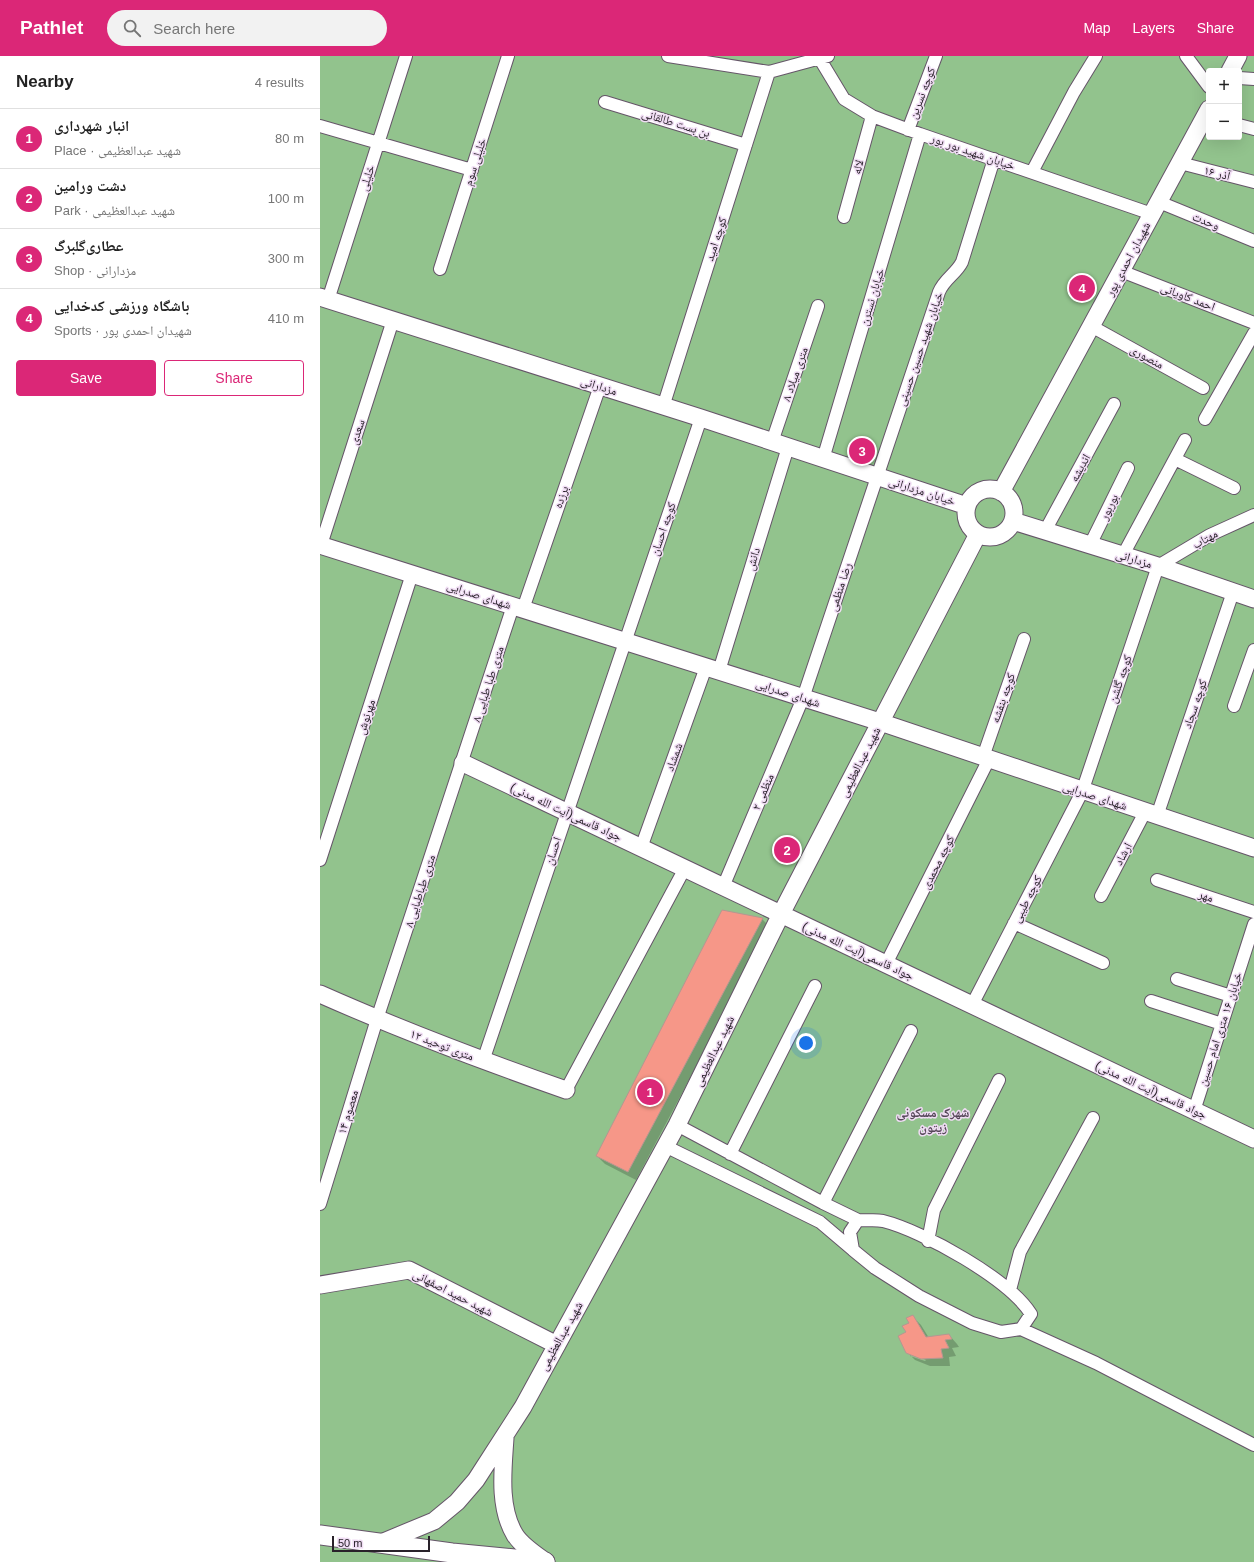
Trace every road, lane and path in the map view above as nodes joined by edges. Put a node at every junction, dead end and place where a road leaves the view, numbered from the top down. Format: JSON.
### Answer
{"nodes":[{"id":1,"x":406,"y":56,"type":"edge"},
{"id":2,"x":508,"y":56,"type":"edge"},
{"id":3,"x":668,"y":56,"type":"edge"},
{"id":4,"x":936,"y":56,"type":"edge"},
{"id":5,"x":1096,"y":56,"type":"edge"},
{"id":6,"x":1186,"y":56,"type":"edge"},
{"id":7,"x":1238,"y":56,"type":"edge"},
{"id":8,"x":821,"y":57,"type":"edge"},
{"id":9,"x":1232,"y":68,"type":"edge"},
{"id":10,"x":769,"y":72,"type":"junction"},
{"id":11,"x":1242,"y":78,"type":"edge"},
{"id":12,"x":1254,"y":79,"type":"edge"},
{"id":13,"x":1206,"y":83,"type":"edge"},
{"id":14,"x":605,"y":102,"type":"dead end"},
{"id":15,"x":872,"y":116,"type":"junction"},
{"id":16,"x":1206,"y":118,"type":"edge"},
{"id":17,"x":320,"y":126,"type":"edge"},
{"id":18,"x":1242,"y":126,"type":"edge"},
{"id":19,"x":1254,"y":129,"type":"edge"},
{"id":20,"x":908,"y":130,"type":"junction"},
{"id":21,"x":920,"y":134,"type":"junction"},
{"id":22,"x":378,"y":143,"type":"junction"},
{"id":23,"x":746,"y":145,"type":"junction"},
{"id":24,"x":994,"y":159,"type":"junction"},
{"id":25,"x":1180,"y":163,"type":"junction"},
{"id":26,"x":472,"y":170,"type":"junction"},
{"id":27,"x":1032,"y":172,"type":"junction"},
{"id":28,"x":1254,"y":182,"type":"edge"},
{"id":29,"x":1155,"y":208,"type":"junction"},
{"id":30,"x":844,"y":217,"type":"dead end"},
{"id":31,"x":1254,"y":240,"type":"edge"},
{"id":32,"x":440,"y":269,"type":"dead end"},
{"id":33,"x":1121,"y":271,"type":"junction"},
{"id":34,"x":324,"y":298,"type":"edge"},
{"id":35,"x":818,"y":306,"type":"dead end"},
{"id":36,"x":393,"y":320,"type":"junction"},
{"id":37,"x":1254,"y":323,"type":"edge"},
{"id":38,"x":1091,"y":326,"type":"junction"},
{"id":39,"x":1254,"y":333,"type":"edge"},
{"id":40,"x":600,"y":386,"type":"junction"},
{"id":41,"x":1203,"y":388,"type":"dead end"},
{"id":42,"x":1114,"y":404,"type":"dead end"},
{"id":43,"x":663,"y":406,"type":"junction"},
{"id":44,"x":701,"y":418,"type":"junction"},
{"id":45,"x":1205,"y":419,"type":"dead end"},
{"id":46,"x":1185,"y":440,"type":"dead end"},
{"id":47,"x":772,"y":442,"type":"junction"},
{"id":48,"x":788,"y":447,"type":"junction"},
{"id":49,"x":824,"y":459,"type":"junction"},
{"id":50,"x":1175,"y":459,"type":"junction"},
{"id":51,"x":1128,"y":468,"type":"dead end"},
{"id":52,"x":877,"y":476,"type":"junction"},
{"id":53,"x":1234,"y":488,"type":"dead end"},
{"id":54,"x":1001,"y":492,"type":"junction"},
{"id":55,"x":966,"y":506,"type":"junction"},
{"id":56,"x":1254,"y":515,"type":"edge"},
{"id":57,"x":1013,"y":521,"type":"junction"},
{"id":58,"x":1045,"y":531,"type":"junction"},
{"id":59,"x":978,"y":534,"type":"junction"},
{"id":60,"x":321,"y":545,"type":"edge"},
{"id":61,"x":1090,"y":545,"type":"junction"},
{"id":62,"x":1123,"y":556,"type":"junction"},
{"id":63,"x":1158,"y":566,"type":"junction"},
{"id":64,"x":412,"y":574,"type":"junction"},
{"id":65,"x":1234,"y":592,"type":"junction"},
{"id":66,"x":1254,"y":599,"type":"edge"},
{"id":67,"x":518,"y":607,"type":"junction"},
{"id":68,"x":1024,"y":640,"type":"dead end"},
{"id":69,"x":624,"y":641,"type":"junction"},
{"id":70,"x":1254,"y":650,"type":"edge"},
{"id":71,"x":712,"y":669,"type":"junction"},
{"id":72,"x":804,"y":698,"type":"junction"},
{"id":73,"x":1234,"y":706,"type":"dead end"},
{"id":74,"x":880,"y":722,"type":"junction"},
{"id":75,"x":986,"y":758,"type":"junction"},
{"id":76,"x":462,"y":763,"type":"junction"},
{"id":77,"x":1082,"y":792,"type":"junction"},
{"id":78,"x":566,"y":812,"type":"junction"},
{"id":79,"x":1151,"y":814,"type":"junction"},
{"id":80,"x":641,"y":848,"type":"junction"},
{"id":81,"x":1254,"y":848,"type":"edge"},
{"id":82,"x":320,"y":860,"type":"edge"},
{"id":83,"x":685,"y":868,"type":"junction"},
{"id":84,"x":1157,"y":880,"type":"dead end"},
{"id":85,"x":723,"y":887,"type":"junction"},
{"id":86,"x":1101,"y":896,"type":"dead end"},
{"id":87,"x":1254,"y":912,"type":"edge"},
{"id":88,"x":781,"y":914,"type":"junction"},
{"id":89,"x":1014,"y":923,"type":"junction"},
{"id":90,"x":1254,"y":924,"type":"edge"},
{"id":91,"x":1103,"y":963,"type":"dead end"},
{"id":92,"x":886,"y":964,"type":"junction"},
{"id":93,"x":1177,"y":979,"type":"dead end"},
{"id":94,"x":816,"y":986,"type":"dead end"},
{"id":95,"x":320,"y":994,"type":"edge"},
{"id":96,"x":1231,"y":996,"type":"junction"},
{"id":97,"x":1151,"y":1001,"type":"dead end"},
{"id":98,"x":972,"y":1005,"type":"junction"},
{"id":99,"x":377,"y":1019,"type":"junction"},
{"id":100,"x":1222,"y":1024,"type":"junction"},
{"id":101,"x":911,"y":1031,"type":"dead end"},
{"id":102,"x":483,"y":1061,"type":"junction"},
{"id":103,"x":999,"y":1080,"type":"dead end"},
{"id":104,"x":566,"y":1090,"type":"joint"},
{"id":105,"x":1194,"y":1111,"type":"junction"},
{"id":106,"x":1093,"y":1118,"type":"dead end"},
{"id":107,"x":677,"y":1125,"type":"junction"},
{"id":108,"x":1254,"y":1139,"type":"edge"},
{"id":109,"x":665,"y":1146,"type":"junction"},
{"id":110,"x":730,"y":1154,"type":"junction"},
{"id":111,"x":823,"y":1203,"type":"junction"},
{"id":112,"x":320,"y":1204,"type":"edge"},
{"id":113,"x":858,"y":1220,"type":"junction"},
{"id":114,"x":928,"y":1241,"type":"junction"},
{"id":115,"x":853,"y":1250,"type":"junction"},
{"id":116,"x":320,"y":1285,"type":"edge"},
{"id":117,"x":1010,"y":1290,"type":"junction"},
{"id":118,"x":1021,"y":1329,"type":"junction"},
{"id":119,"x":557,"y":1344,"type":"junction"},
{"id":120,"x":505,"y":1436,"type":"junction"},
{"id":121,"x":1254,"y":1445,"type":"edge"},
{"id":122,"x":320,"y":1535,"type":"edge"},
{"id":123,"x":381,"y":1543,"type":"junction"},
{"id":124,"x":545,"y":1562,"type":"edge"}],
"edges":[{"from":1,"to":22,"type":"street","name":"خلیلی"},
{"from":2,"to":26,"type":"street","name":"خلیلی سوم"},
{"from":3,"to":10,"type":"street"},
{"from":4,"to":20,"type":"street","name":"کوچه نسرین"},
{"from":5,"to":27,"type":"street"},
{"from":6,"to":13,"type":"street"},
{"from":7,"to":9,"type":"street"},
{"from":8,"to":10,"type":"street"},
{"from":8,"to":15,"type":"street","name":"خیابان شهید بور بور"},
{"from":10,"to":23,"type":"street","name":"کوچه امید"},
{"from":11,"to":12,"type":"street"},
{"from":14,"to":23,"type":"street","name":"بن بست طالقانی"},
{"from":15,"to":20,"type":"street","name":"خیابان شهید بور بور"},
{"from":15,"to":30,"type":"street","name":"لاله"},
{"from":16,"to":25,"type":"street","name":"شهیدان احمدی پور"},
{"from":17,"to":22,"type":"street"},
{"from":18,"to":19,"type":"street"},
{"from":20,"to":21,"type":"street","name":"خیابان شهید بور بور"},
{"from":21,"to":24,"type":"street","name":"خیابان شهید بور بور"},
{"from":21,"to":49,"type":"street","name":"خیابان نسترن"},
{"from":22,"to":26,"type":"street"},
{"from":22,"to":34,"type":"street","name":"خلیلی"},
{"from":23,"to":43,"type":"street","name":"کوچه امید"},
{"from":24,"to":27,"type":"street","name":"خیابان شهید بور بور"},
{"from":24,"to":52,"type":"street","name":"خیابان شهید حسین حسینی"},
{"from":25,"to":28,"type":"street","name":"۱۶ آذر"},
{"from":25,"to":29,"type":"street","name":"شهیدان احمدی پور"},
{"from":26,"to":32,"type":"street","name":"خلیلی سوم"},
{"from":27,"to":29,"type":"street","name":"خیابان شهید بور بور"},
{"from":29,"to":31,"type":"street","name":"وحدت"},
{"from":29,"to":33,"type":"street","name":"شهیدان احمدی پور"},
{"from":33,"to":37,"type":"street","name":"احمد کاویانی"},
{"from":33,"to":38,"type":"street","name":"شهیدان احمدی پور"},
{"from":34,"to":36,"type":"street","name":"مزدارانی"},
{"from":35,"to":47,"type":"street","name":"۸ متری میلاد"},
{"from":36,"to":40,"type":"street","name":"مزدارانی"},
{"from":36,"to":60,"type":"street","name":"سعدی"},
{"from":38,"to":41,"type":"street","name":"منصوری"},
{"from":38,"to":54,"type":"street","name":"شهیدان احمدی پور"},
{"from":39,"to":45,"type":"street"},
{"from":40,"to":43,"type":"street","name":"مزدارانی"},
{"from":40,"to":67,"type":"street","name":"برزده"},
{"from":42,"to":58,"type":"street","name":"اندیشه"},
{"from":43,"to":44,"type":"street","name":"مزدارانی"},
{"from":44,"to":47,"type":"street","name":"مزدارانی"},
{"from":44,"to":69,"type":"street","name":"کوچه احسان"},
{"from":46,"to":50,"type":"street"},
{"from":47,"to":48,"type":"street","name":"مزدارانی"},
{"from":48,"to":49,"type":"street","name":"مزدارانی"},
{"from":48,"to":71,"type":"street","name":"دانش"},
{"from":49,"to":52,"type":"street","name":"مزدارانی"},
{"from":50,"to":53,"type":"street"},
{"from":50,"to":62,"type":"street"},
{"from":51,"to":61,"type":"street","name":"بوربور"},
{"from":52,"to":55,"type":"street","name":"خیابان مزدارانی"},
{"from":52,"to":72,"type":"street","name":"رضا منظمی"},
{"from":54,"to":55,"type":"street"},
{"from":54,"to":57,"type":"street"},
{"from":55,"to":59,"type":"street"},
{"from":56,"to":63,"type":"street","name":"مهتاب"},
{"from":57,"to":58,"type":"street","name":"مزدارانی"},
{"from":57,"to":59,"type":"street"},
{"from":58,"to":61,"type":"street","name":"مزدارانی"},
{"from":59,"to":74,"type":"street","name":"شهید عبدالعظیمی"},
{"from":60,"to":64,"type":"street","name":"شهدای صدرایی"},
{"from":61,"to":62,"type":"street","name":"مزدارانی"},
{"from":62,"to":63,"type":"street","name":"مزدارانی"},
{"from":63,"to":65,"type":"street","name":"مزدارانی"},
{"from":63,"to":77,"type":"street","name":"کوچه گلشن"},
{"from":64,"to":67,"type":"street","name":"شهدای صدرایی"},
{"from":64,"to":82,"type":"street","name":"مهرنوش"},
{"from":65,"to":66,"type":"street","name":"مزدارانی"},
{"from":65,"to":79,"type":"street","name":"کوچه سجاد"},
{"from":67,"to":69,"type":"street","name":"شهدای صدرایی"},
{"from":67,"to":76,"type":"street","name":"۸ متری طبا طبایی"},
{"from":68,"to":75,"type":"street","name":"کوچه بنفشه"},
{"from":69,"to":71,"type":"street","name":"شهدای صدرایی"},
{"from":69,"to":78,"type":"street","name":"احسان"},
{"from":70,"to":73,"type":"street"},
{"from":71,"to":72,"type":"street","name":"شهدای صدرایی"},
{"from":71,"to":80,"type":"street","name":"شمشاد"},
{"from":72,"to":74,"type":"street","name":"شهدای صدرایی"},
{"from":72,"to":85,"type":"street","name":"منظمی ۲"},
{"from":74,"to":75,"type":"street","name":"شهدای صدرایی"},
{"from":74,"to":88,"type":"street","name":"شهید عبدالعظیمی"},
{"from":75,"to":77,"type":"street","name":"شهدای صدرایی"},
{"from":75,"to":92,"type":"street","name":"کوچه محمدی"},
{"from":76,"to":78,"type":"street","name":"جواد قاسمی(آیت الله مدنی)"},
{"from":76,"to":99,"type":"street","name":"۸ متری طباطبایی"},
{"from":77,"to":79,"type":"street","name":"شهدای صدرایی"},
{"from":77,"to":89,"type":"street","name":"کوچه طیبی"},
{"from":78,"to":80,"type":"street","name":"جواد قاسمی(آیت الله مدنی)"},
{"from":78,"to":102,"type":"street","name":"احسان"},
{"from":79,"to":81,"type":"street","name":"شهدای صدرایی"},
{"from":79,"to":86,"type":"street","name":"ارشاد"},
{"from":80,"to":83,"type":"street","name":"جواد قاسمی(آیت الله مدنی)"},
{"from":83,"to":85,"type":"street","name":"جواد قاسمی(آیت الله مدنی)"},
{"from":83,"to":104,"type":"street"},
{"from":84,"to":87,"type":"street","name":"مهر"},
{"from":85,"to":88,"type":"street","name":"جواد قاسمی(آیت الله مدنی)"},
{"from":88,"to":92,"type":"street","name":"جواد قاسمی(آیت الله مدنی)"},
{"from":88,"to":107,"type":"street","name":"شهید عبدالعظیمی"},
{"from":89,"to":91,"type":"street"},
{"from":89,"to":98,"type":"street","name":"کوچه طیبی"},
{"from":90,"to":96,"type":"street","name":"خیابان ۱۶ متری امام حسین"},
{"from":92,"to":98,"type":"street","name":"جواد قاسمی(آیت الله مدنی)"},
{"from":93,"to":96,"type":"street"},
{"from":94,"to":110,"type":"street"},
{"from":95,"to":99,"type":"street","name":"۱۲ متری توحید"},
{"from":96,"to":100,"type":"street","name":"خیابان ۱۶ متری امام حسین"},
{"from":97,"to":100,"type":"street"},
{"from":98,"to":105,"type":"street","name":"جواد قاسمی(آیت الله مدنی)"},
{"from":99,"to":102,"type":"street","name":"۱۲ متری توحید"},
{"from":99,"to":112,"type":"street","name":"۱۴ معصوم"},
{"from":100,"to":105,"type":"street","name":"خیابان ۱۶ متری امام حسین"},
{"from":101,"to":111,"type":"street"},
{"from":102,"to":104,"type":"street","name":"۱۲ متری توحید"},
{"from":103,"to":114,"type":"street"},
{"from":105,"to":108,"type":"street","name":"جواد قاسمی(آیت الله مدنی)"},
{"from":106,"to":117,"type":"street"},
{"from":107,"to":109,"type":"street","name":"شهید عبدالعظیمی"},
{"from":107,"to":110,"type":"street"},
{"from":109,"to":115,"type":"street"},
{"from":109,"to":119,"type":"street","name":"شهید عبدالعظیمی"},
{"from":110,"to":111,"type":"street"},
{"from":111,"to":113,"type":"street"},
{"from":113,"to":114,"type":"street"},
{"from":113,"to":115,"type":"street"},
{"from":114,"to":117,"type":"street"},
{"from":115,"to":118,"type":"street"},
{"from":116,"to":119,"type":"street","name":"شهید حمید اصفهانی"},
{"from":117,"to":118,"type":"street"},
{"from":118,"to":121,"type":"street"},
{"from":119,"to":120,"type":"street","name":"شهید عبدالعظیمی"},
{"from":120,"to":123,"type":"street"},
{"from":120,"to":124,"type":"street","name":"شهید عبدالعظیمی"},
{"from":122,"to":123,"type":"main road"},
{"from":123,"to":124,"type":"main road"}]}
